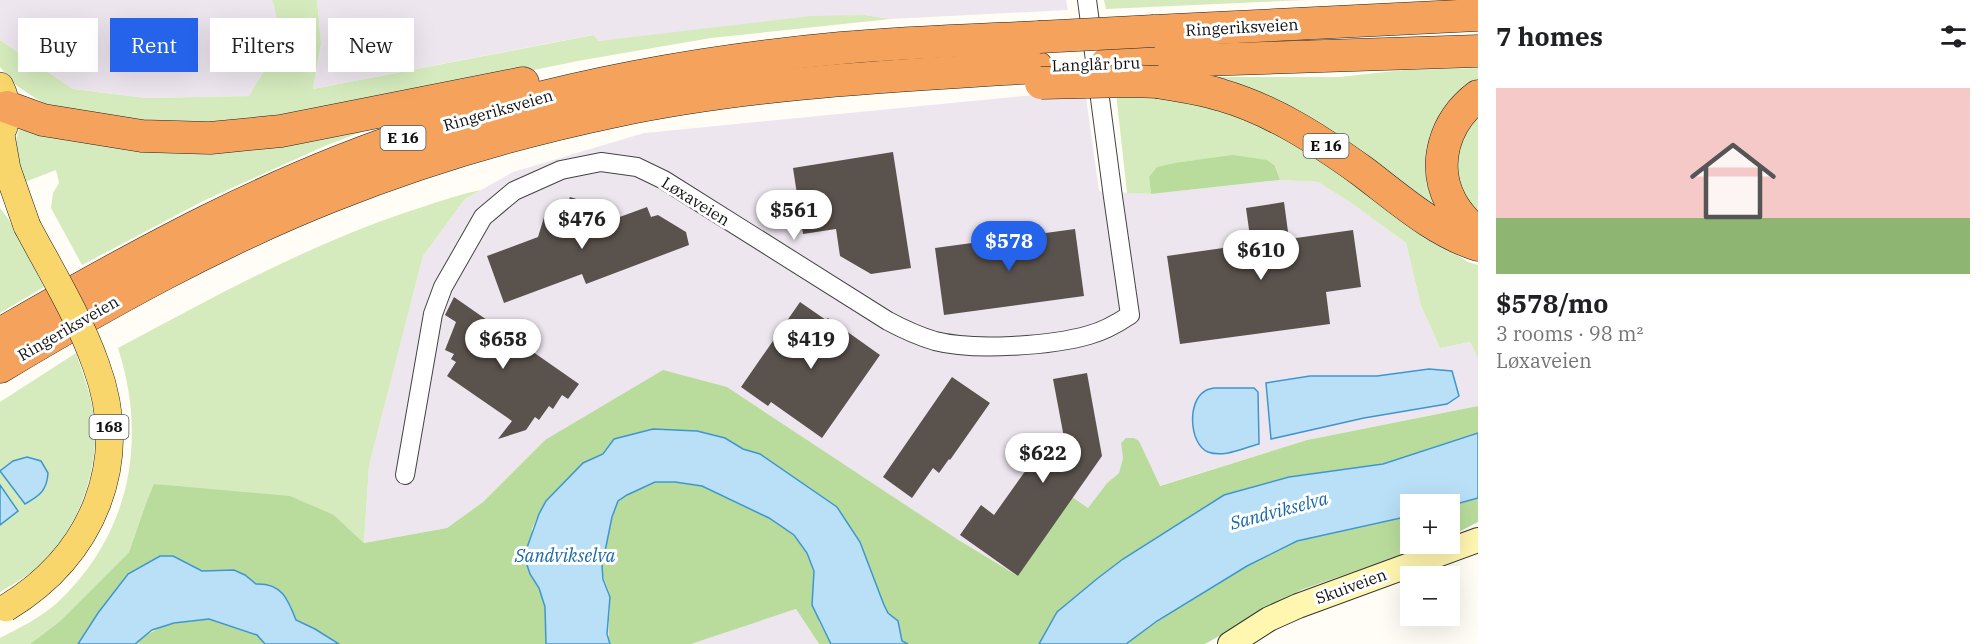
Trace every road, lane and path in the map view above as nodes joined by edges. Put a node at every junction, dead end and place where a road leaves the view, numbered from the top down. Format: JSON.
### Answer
{"nodes":[{"id":1,"x":1087,"y":0,"type":"edge"},
{"id":2,"x":1478,"y":15,"type":"edge"},
{"id":3,"x":1154,"y":31,"type":"joint"},
{"id":4,"x":842,"y":48,"type":"junction"},
{"id":5,"x":1478,"y":51,"type":"edge"},
{"id":6,"x":1039,"y":62,"type":"junction"},
{"id":7,"x":1157,"y":72,"type":"junction"},
{"id":8,"x":1478,"y":96,"type":"edge"},
{"id":9,"x":2,"y":116,"type":"edge"},
{"id":10,"x":0,"y":191,"type":"edge"},
{"id":11,"x":27,"y":226,"type":"junction"},
{"id":12,"x":1478,"y":234,"type":"edge"},
{"id":13,"x":1478,"y":245,"type":"edge"},
{"id":14,"x":0,"y":334,"type":"edge"},
{"id":15,"x":47,"y":339,"type":"junction"},
{"id":16,"x":0,"y":367,"type":"edge"},
{"id":17,"x":0,"y":383,"type":"edge"},
{"id":18,"x":405,"y":475,"type":"dead end"},
{"id":19,"x":1478,"y":540,"type":"edge"},
{"id":20,"x":2,"y":610,"type":"edge"},
{"id":21,"x":1230,"y":644,"type":"edge"}],
"edges":[{"from":1,"to":18,"type":"street","name":"Løxaveien"},
{"from":2,"to":3,"type":"highway","name":"Ringeriksveien","number":"E 16"},
{"from":3,"to":6,"type":"highway","name":"Langlår bru","number":"E 16","bridge":true},
{"from":4,"to":6,"type":"highway","name":"Ringeriksveien","number":"E 16"},
{"from":4,"to":9,"type":"highway","number":"E 16"},
{"from":4,"to":14,"type":"highway","name":"Ringeriksveien","number":"E 16"},
{"from":5,"to":7,"type":"highway","number":"E 16"},
{"from":6,"to":7,"type":"highway","number":"E 16","bridge":true},
{"from":6,"to":15,"type":"highway","name":"Ringeriksveien","number":"E 16"},
{"from":7,"to":13,"type":"highway","number":"E 16"},
{"from":8,"to":12,"type":"highway"},
{"from":9,"to":11,"type":"main road","number":"168"},
{"from":10,"to":11,"type":"main road","number":"168"},
{"from":11,"to":20,"type":"main road","number":"168","bridge":true},
{"from":15,"to":16,"type":"highway","name":"Ringeriksveien","number":"E 16"},
{"from":15,"to":17,"type":"highway","number":"E 16"},
{"from":19,"to":21,"type":"main road","name":"Skuiveien"}]}
